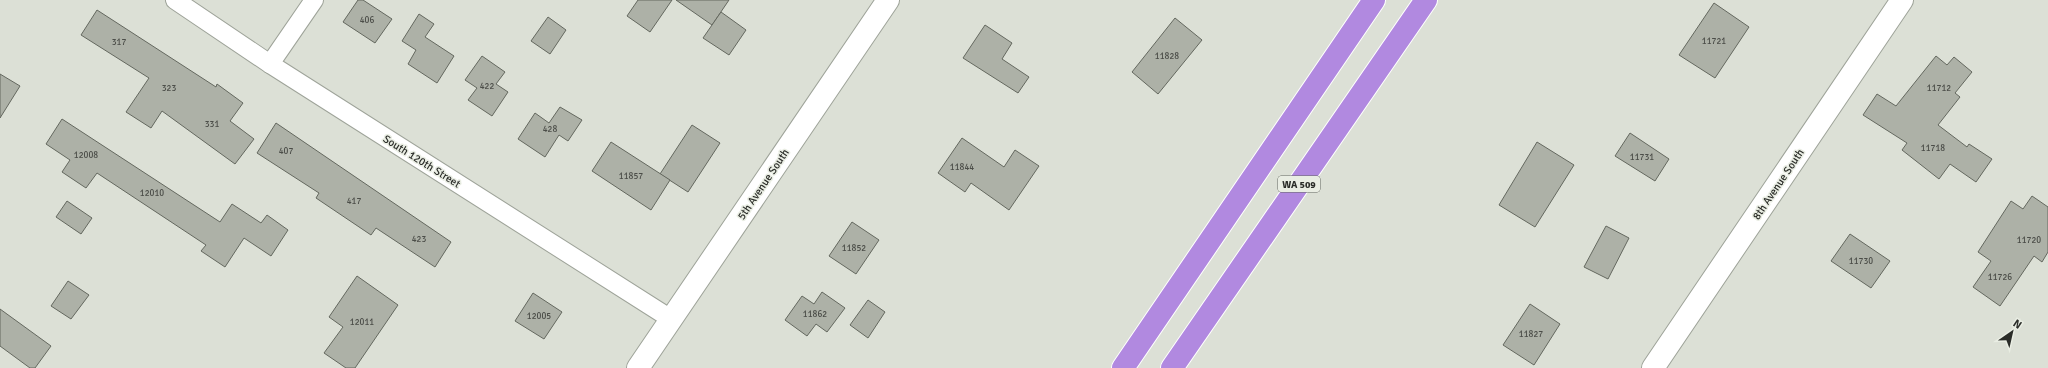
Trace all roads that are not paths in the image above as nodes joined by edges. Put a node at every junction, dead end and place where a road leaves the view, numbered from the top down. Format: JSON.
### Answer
{"nodes":[{"id":1,"x":175,"y":0,"type":"edge"},
{"id":2,"x":314,"y":0,"type":"edge"},
{"id":3,"x":888,"y":0,"type":"edge"},
{"id":4,"x":1374,"y":0,"type":"edge"},
{"id":5,"x":1426,"y":0,"type":"edge"},
{"id":6,"x":1902,"y":0,"type":"edge"},
{"id":7,"x":270,"y":64,"type":"junction"},
{"id":8,"x":671,"y":319,"type":"junction"},
{"id":9,"x":638,"y":368,"type":"edge"},
{"id":10,"x":1122,"y":368,"type":"edge"},
{"id":11,"x":1172,"y":368,"type":"edge"},
{"id":12,"x":1653,"y":368,"type":"edge"}],
"edges":[{"from":1,"to":7,"type":"street","name":"South 120th Street"},
{"from":2,"to":7,"type":"street"},
{"from":3,"to":8,"type":"street","name":"5th Avenue South"},
{"from":4,"to":10,"type":"highway"},
{"from":5,"to":11,"type":"highway","number":"WA 509"},
{"from":6,"to":12,"type":"street","name":"8th Avenue South"},
{"from":7,"to":8,"type":"street","name":"South 120th Street"},
{"from":8,"to":9,"type":"street","name":"5th Avenue South"}]}
